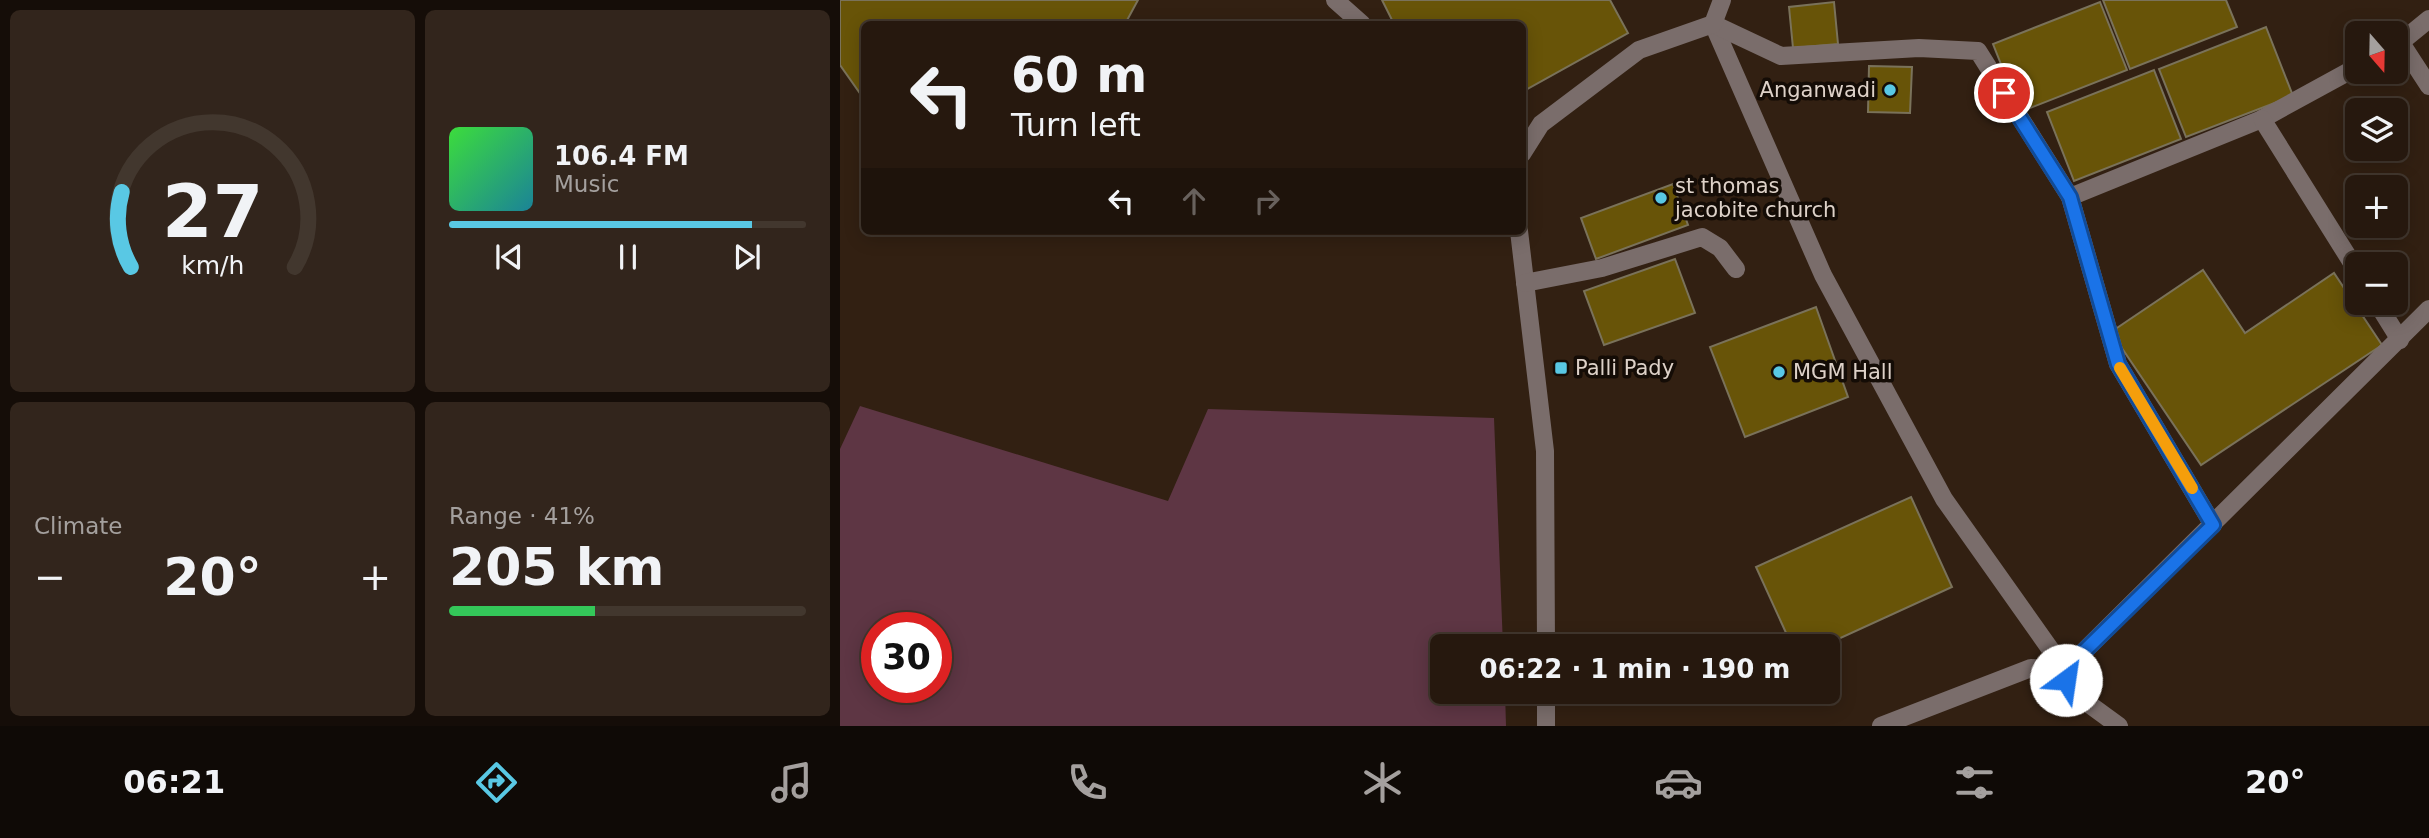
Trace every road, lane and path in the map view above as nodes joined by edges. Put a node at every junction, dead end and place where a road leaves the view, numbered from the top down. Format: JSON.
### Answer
{"nodes":[{"id":1,"x":1335,"y":0,"type":"edge"},
{"id":2,"x":1723,"y":0,"type":"edge"},
{"id":3,"x":2429,"y":19,"type":"edge"},
{"id":4,"x":1359,"y":21,"type":"edge"},
{"id":5,"x":1713,"y":23,"type":"junction"},
{"id":6,"x":2408,"y":36,"type":"edge"},
{"id":7,"x":2408,"y":58,"type":"edge"},
{"id":8,"x":2345,"y":74,"type":"edge"},
{"id":9,"x":2429,"y":86,"type":"edge"},
{"id":10,"x":2262,"y":119,"type":"junction"},
{"id":11,"x":1526,"y":148,"type":"edge"},
{"id":12,"x":2070,"y":197,"type":"junction"},
{"id":13,"x":1519,"y":235,"type":"edge"},
{"id":14,"x":2345,"y":252,"type":"edge"},
{"id":15,"x":1736,"y":269,"type":"dead end"},
{"id":16,"x":1525,"y":284,"type":"junction"},
{"id":17,"x":2429,"y":309,"type":"edge"},
{"id":18,"x":2384,"y":315,"type":"edge"},
{"id":19,"x":2400,"y":340,"type":"junction"},
{"id":20,"x":2213,"y":525,"type":"junction"},
{"id":21,"x":1546,"y":634,"type":"edge"},
{"id":22,"x":2065,"y":670,"type":"junction"},
{"id":23,"x":1546,"y":704,"type":"edge"},
{"id":24,"x":1546,"y":726,"type":"edge"},
{"id":25,"x":1881,"y":726,"type":"edge"},
{"id":26,"x":2119,"y":726,"type":"edge"}],
"edges":[{"from":1,"to":4,"type":"street"},
{"from":2,"to":5,"type":"street"},
{"from":3,"to":6,"type":"street"},
{"from":5,"to":11,"type":"street"},
{"from":5,"to":12,"type":"street"},
{"from":5,"to":22,"type":"street"},
{"from":7,"to":9,"type":"street"},
{"from":8,"to":10,"type":"street"},
{"from":10,"to":12,"type":"street"},
{"from":10,"to":14,"type":"street"},
{"from":12,"to":20,"type":"street"},
{"from":13,"to":16,"type":"street"},
{"from":15,"to":16,"type":"street"},
{"from":16,"to":21,"type":"street"},
{"from":17,"to":19,"type":"street"},
{"from":18,"to":19,"type":"street"},
{"from":19,"to":20,"type":"street"},
{"from":20,"to":22,"type":"street"},
{"from":22,"to":25,"type":"street"},
{"from":22,"to":26,"type":"street"},
{"from":23,"to":24,"type":"street"}]}
